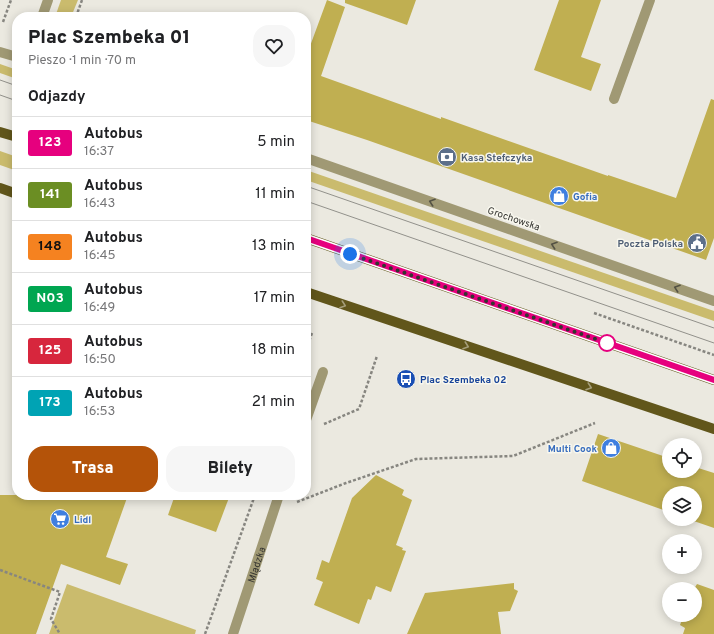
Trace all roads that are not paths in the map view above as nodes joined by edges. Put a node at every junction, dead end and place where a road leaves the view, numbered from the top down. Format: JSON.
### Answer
{"nodes":[{"id":1,"x":48,"y":0,"type":"edge"},
{"id":2,"x":650,"y":0,"type":"edge"},
{"id":3,"x":44,"y":12,"type":"edge"},
{"id":4,"x":0,"y":52,"type":"edge"},
{"id":5,"x":12,"y":56,"type":"edge"},
{"id":6,"x":614,"y":99,"type":"dead end"},
{"id":7,"x":0,"y":132,"type":"edge"},
{"id":8,"x":12,"y":136,"type":"edge"},
{"id":9,"x":311,"y":160,"type":"edge"},
{"id":10,"x":0,"y":188,"type":"edge"},
{"id":11,"x":12,"y":192,"type":"edge"},
{"id":12,"x":311,"y":240,"type":"edge"},
{"id":13,"x":311,"y":294,"type":"edge"},
{"id":14,"x":714,"y":301,"type":"edge"},
{"id":15,"x":323,"y":372,"type":"dead end"},
{"id":16,"x":714,"y":380,"type":"edge"},
{"id":17,"x":311,"y":406,"type":"edge"},
{"id":18,"x":714,"y":429,"type":"edge"},
{"id":19,"x":278,"y":500,"type":"edge"},
{"id":20,"x":233,"y":634,"type":"edge"}],
"edges":[{"from":1,"to":3,"type":"street"},
{"from":2,"to":6,"type":"street"},
{"from":4,"to":5,"type":"street"},
{"from":7,"to":8,"type":"main road"},
{"from":14,"to":9,"type":"street","name":"Grochowska","one_way":true},
{"from":10,"to":11,"type":"main road"},
{"from":12,"to":16,"type":"main road"},
{"from":13,"to":18,"type":"main road","one_way":true},
{"from":15,"to":17,"type":"street"},
{"from":19,"to":20,"type":"street","name":"Mlądzka"}]}
